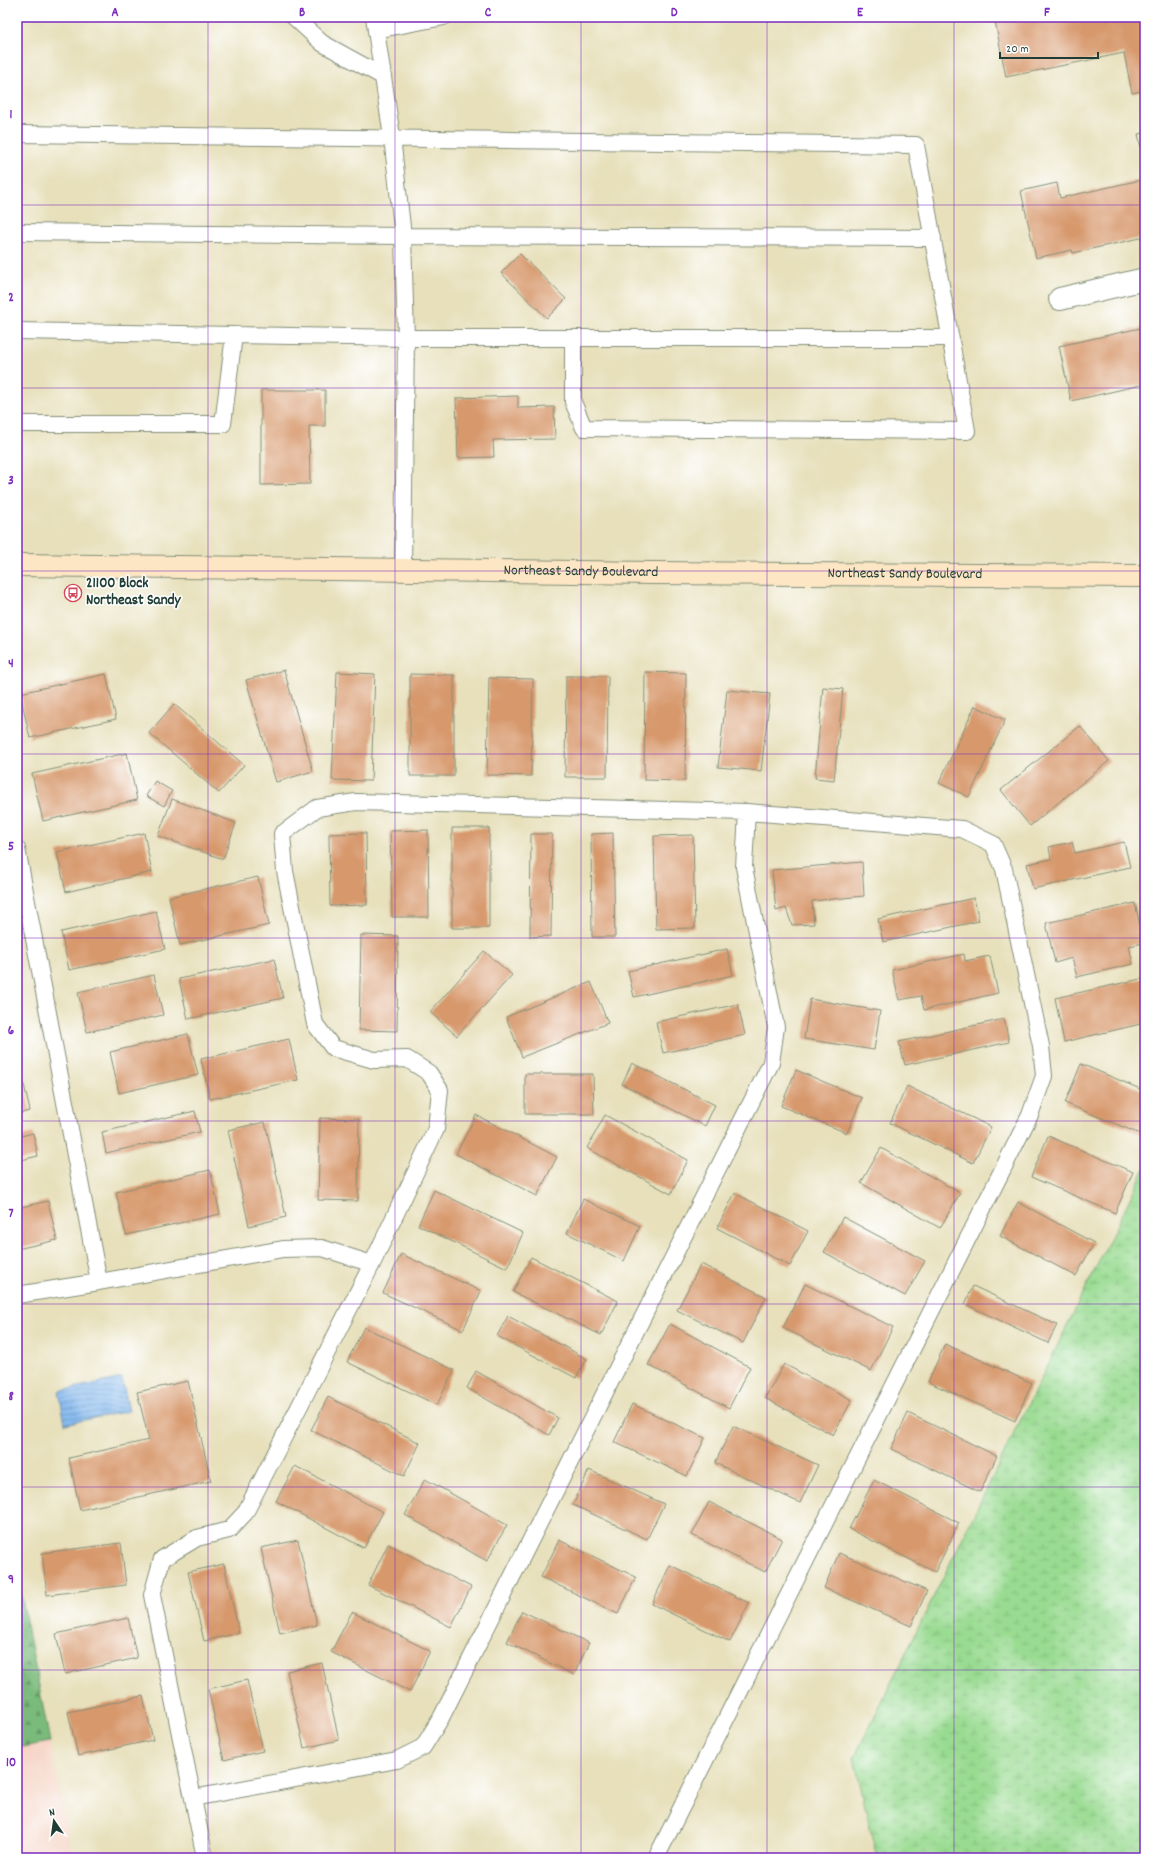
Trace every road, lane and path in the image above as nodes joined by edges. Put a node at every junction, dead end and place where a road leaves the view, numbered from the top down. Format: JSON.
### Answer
{"nodes":[{"id":1,"x":294,"y":17,"type":"edge"},
{"id":2,"x":444,"y":17,"type":"edge"},
{"id":3,"x":375,"y":23,"type":"edge"},
{"id":4,"x":382,"y":76,"type":"junction"},
{"id":5,"x":17,"y":134,"type":"edge"},
{"id":6,"x":392,"y":137,"type":"junction"},
{"id":7,"x":17,"y":232,"type":"edge"},
{"id":8,"x":403,"y":236,"type":"junction"},
{"id":9,"x":933,"y":238,"type":"junction"},
{"id":10,"x":1145,"y":279,"type":"edge"},
{"id":11,"x":1060,"y":299,"type":"dead end"},
{"id":12,"x":17,"y":331,"type":"edge"},
{"id":13,"x":234,"y":335,"type":"junction"},
{"id":14,"x":406,"y":338,"type":"junction"},
{"id":15,"x":573,"y":338,"type":"junction"},
{"id":16,"x":951,"y":338,"type":"junction"},
{"id":17,"x":17,"y":424,"type":"edge"},
{"id":18,"x":17,"y":565,"type":"edge"},
{"id":19,"x":403,"y":569,"type":"junction"},
{"id":20,"x":1145,"y":576,"type":"edge"},
{"id":21,"x":747,"y":812,"type":"junction"},
{"id":22,"x":17,"y":848,"type":"edge"},
{"id":23,"x":372,"y":1264,"type":"junction"},
{"id":24,"x":99,"y":1282,"type":"junction"},
{"id":25,"x":17,"y":1295,"type":"edge"},
{"id":26,"x":192,"y":1798,"type":"junction"},
{"id":27,"x":204,"y":1858,"type":"edge"},
{"id":28,"x":656,"y":1858,"type":"edge"}],
"edges":[{"from":1,"to":4,"type":"lane"},
{"from":2,"to":3,"type":"lane"},
{"from":3,"to":4,"type":"lane"},
{"from":4,"to":6,"type":"lane"},
{"from":5,"to":6,"type":"lane"},
{"from":6,"to":8,"type":"lane"},
{"from":6,"to":9,"type":"lane"},
{"from":7,"to":8,"type":"lane"},
{"from":8,"to":9,"type":"lane"},
{"from":8,"to":14,"type":"lane"},
{"from":9,"to":16,"type":"lane"},
{"from":10,"to":11,"type":"street"},
{"from":12,"to":13,"type":"lane"},
{"from":13,"to":14,"type":"lane"},
{"from":13,"to":17,"type":"lane"},
{"from":14,"to":15,"type":"lane"},
{"from":14,"to":19,"type":"lane"},
{"from":15,"to":16,"type":"lane"},
{"from":15,"to":16,"type":"lane"},
{"from":18,"to":19,"type":"main road","name":"Northeast Sandy Boulevard"},
{"from":19,"to":20,"type":"main road","name":"Northeast Sandy Boulevard"},
{"from":21,"to":23,"type":"lane"},
{"from":21,"to":26,"type":"lane"},
{"from":21,"to":28,"type":"lane"},
{"from":22,"to":24,"type":"lane"},
{"from":23,"to":24,"type":"lane"},
{"from":23,"to":26,"type":"lane"},
{"from":24,"to":25,"type":"lane"},
{"from":26,"to":27,"type":"lane"}]}
